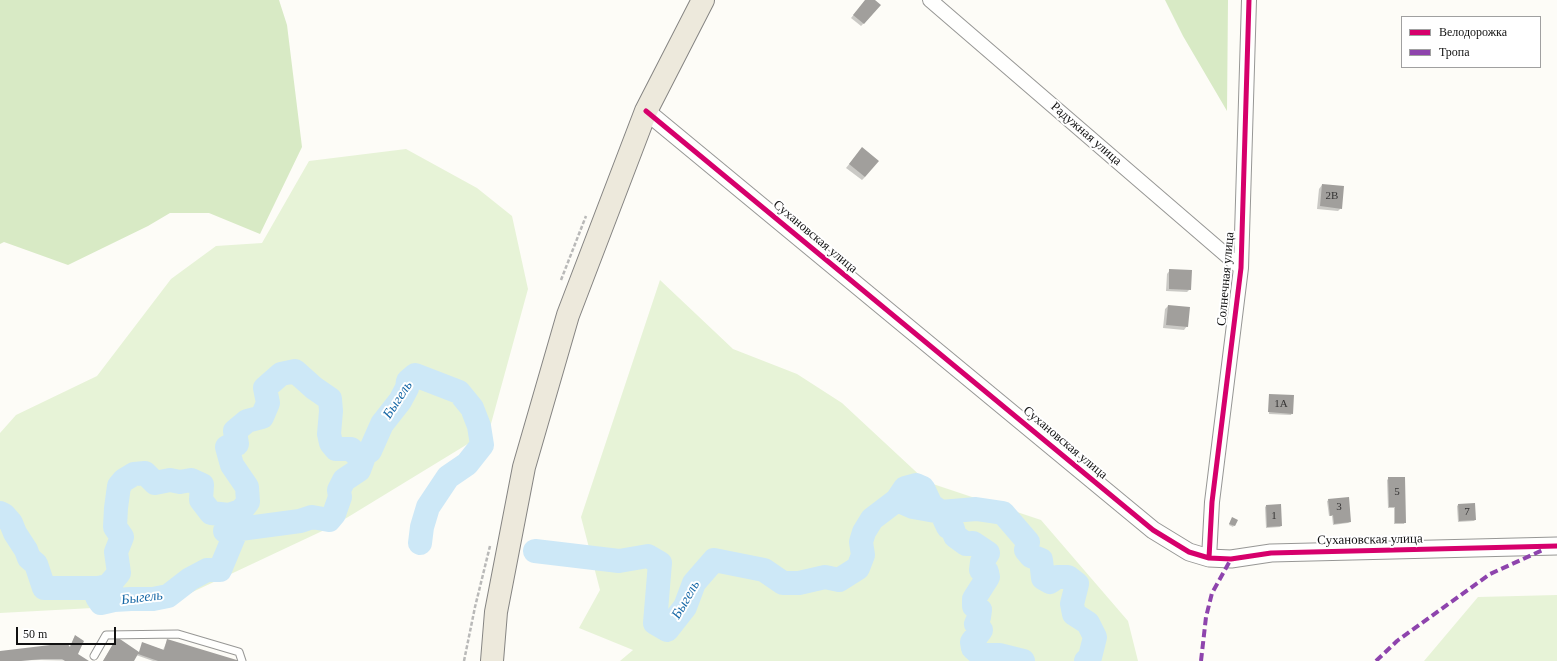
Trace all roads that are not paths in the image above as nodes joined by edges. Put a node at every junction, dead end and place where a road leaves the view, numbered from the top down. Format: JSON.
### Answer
{"nodes":[{"id":1,"x":703,"y":0,"type":"edge"},
{"id":2,"x":930,"y":0,"type":"edge"},
{"id":3,"x":1249,"y":0,"type":"edge"},
{"id":4,"x":646,"y":111,"type":"junction"},
{"id":5,"x":1241,"y":268,"type":"junction"},
{"id":6,"x":1557,"y":546,"type":"edge"},
{"id":7,"x":1210,"y":558,"type":"junction"},
{"id":8,"x":94,"y":656,"type":"dead end"},
{"id":9,"x":242,"y":661,"type":"edge"},
{"id":10,"x":492,"y":661,"type":"edge"}],
"edges":[{"from":1,"to":4,"type":"main road"},
{"from":2,"to":5,"type":"street","name":"Радужная улица"},
{"from":3,"to":5,"type":"street","name":"Солнечная улица"},
{"from":4,"to":7,"type":"street","name":"Сухановская улица"},
{"from":4,"to":10,"type":"main road"},
{"from":5,"to":7,"type":"street","name":"Солнечная улица"},
{"from":6,"to":7,"type":"street","name":"Сухановская улица"},
{"from":8,"to":9,"type":"lane"}]}
